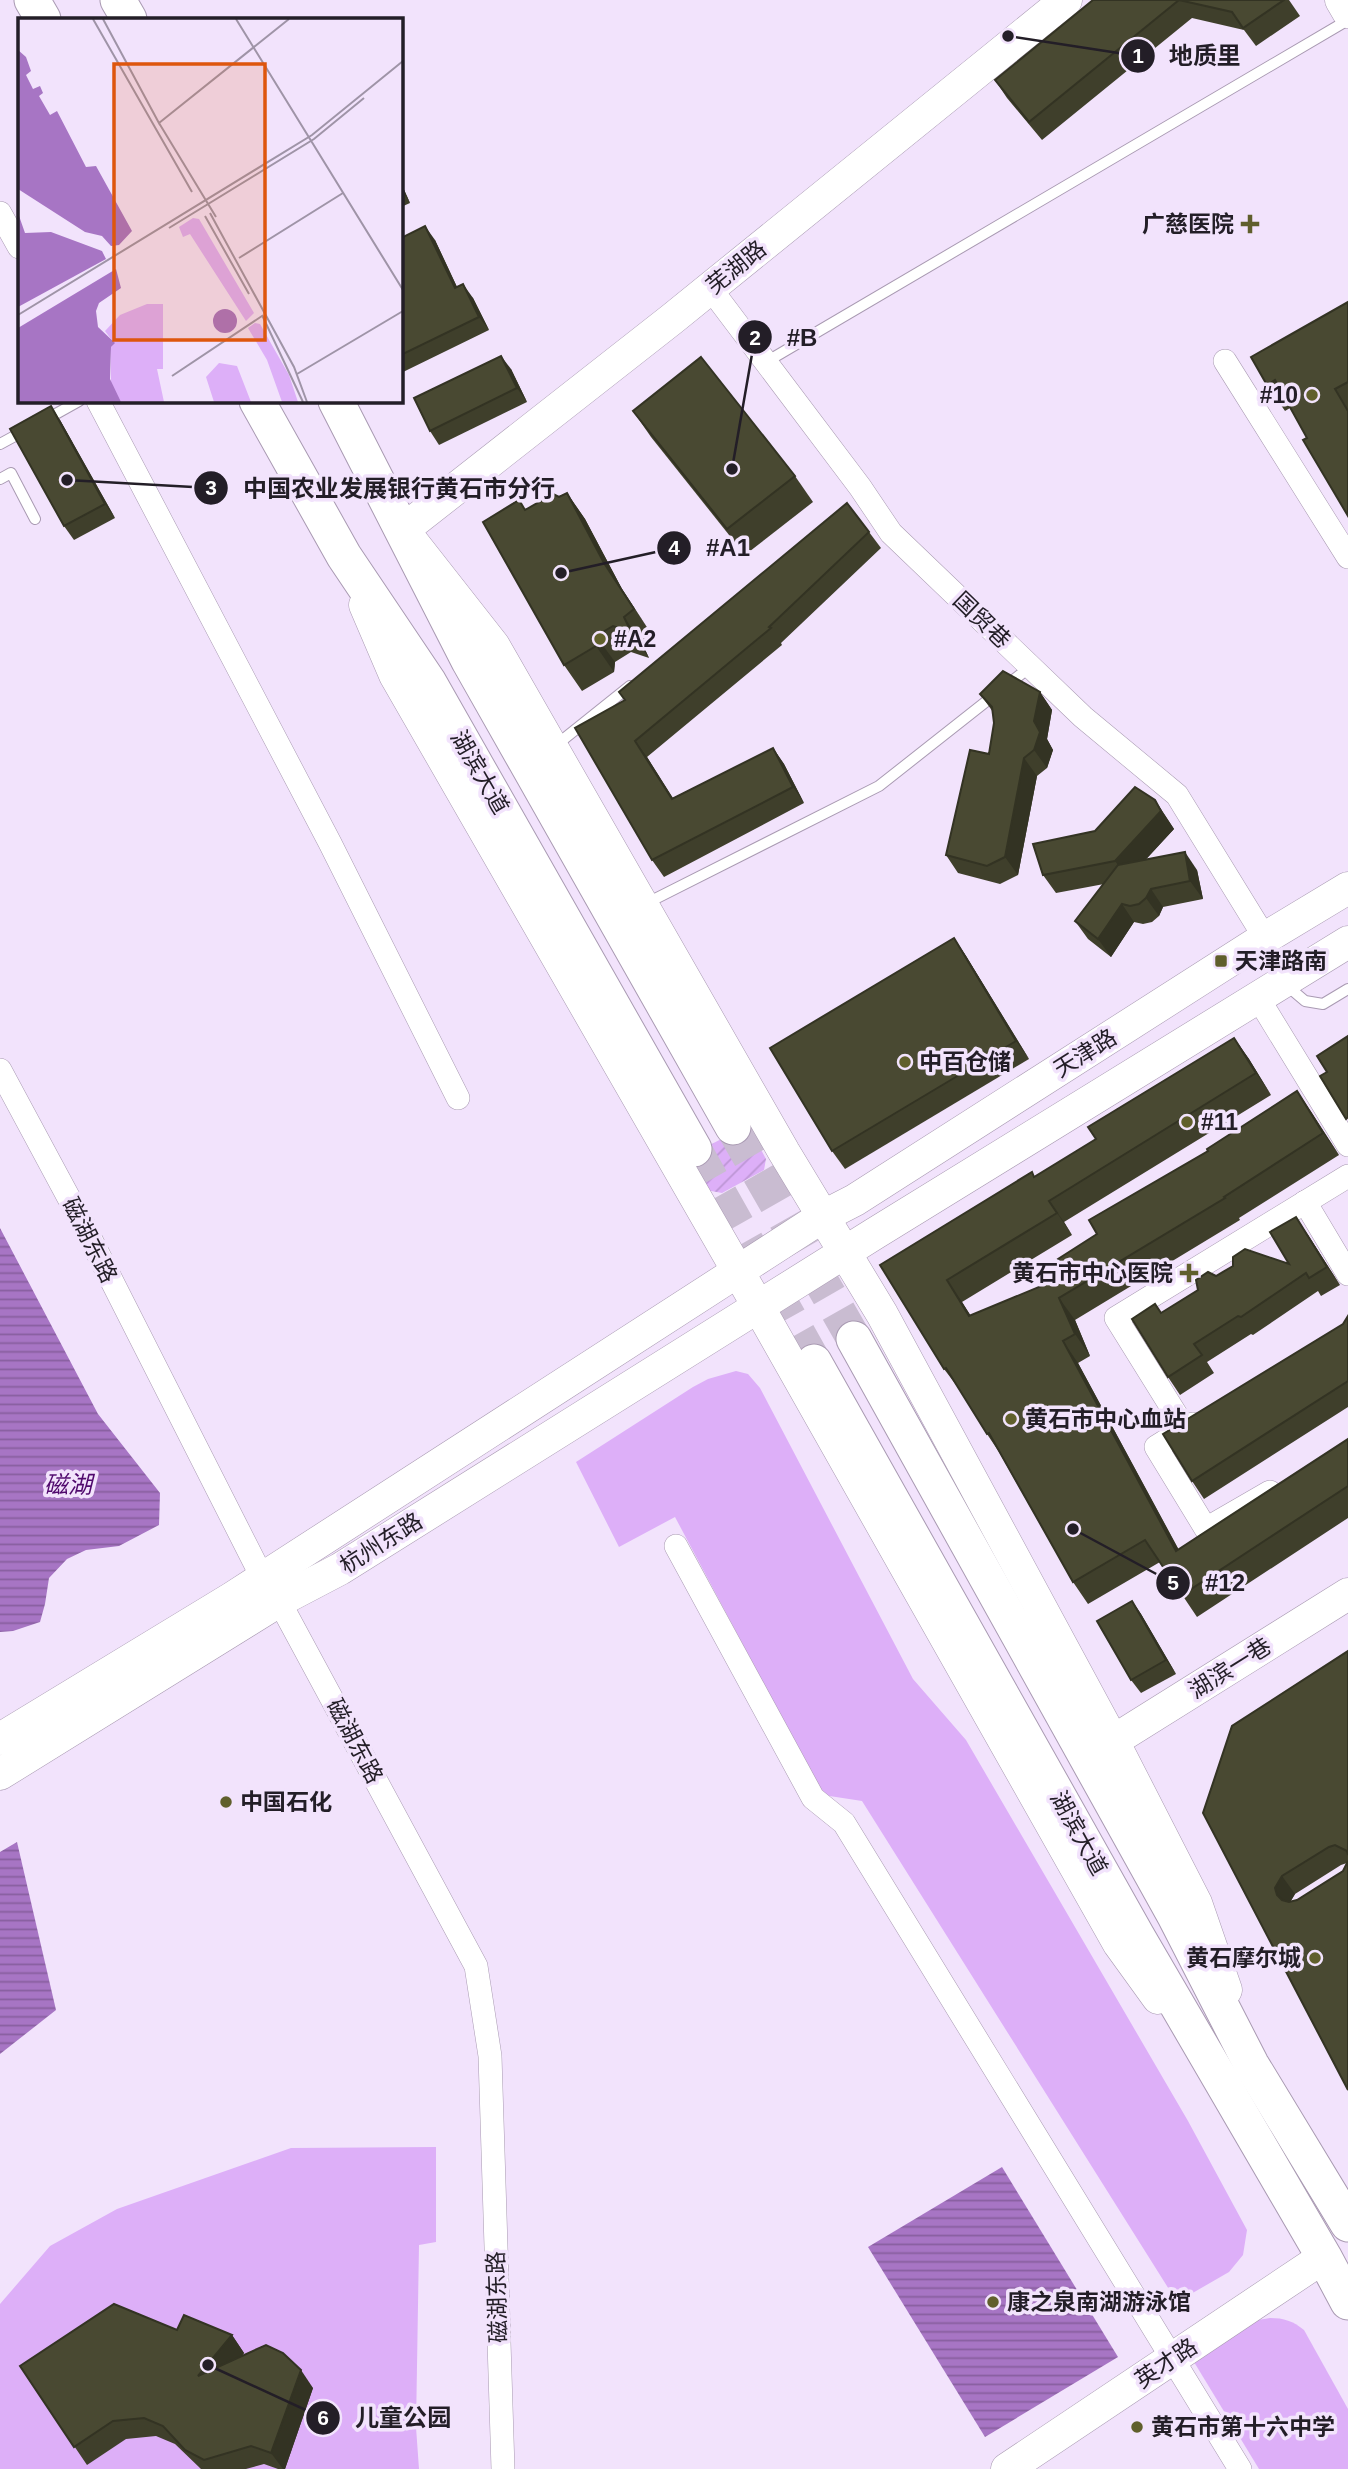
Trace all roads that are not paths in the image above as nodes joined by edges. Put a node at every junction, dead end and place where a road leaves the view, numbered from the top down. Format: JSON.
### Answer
{"nodes":[{"id":1,"x":32,"y":0,"type":"edge"},
{"id":2,"x":118,"y":0,"type":"edge"},
{"id":3,"x":1066,"y":0,"type":"edge"},
{"id":4,"x":1341,"y":0,"type":"edge"},
{"id":5,"x":1348,"y":12,"type":"edge"},
{"id":6,"x":42,"y":18,"type":"edge"},
{"id":7,"x":128,"y":18,"type":"edge"},
{"id":8,"x":1348,"y":20,"type":"edge"},
{"id":9,"x":0,"y":213,"type":"edge"},
{"id":10,"x":18,"y":245,"type":"edge"},
{"id":11,"x":710,"y":288,"type":"junction"},
{"id":12,"x":1225,"y":361,"type":"dead end"},
{"id":13,"x":766,"y":362,"type":"junction"},
{"id":14,"x":77,"y":402,"type":"edge"},
{"id":15,"x":99,"y":402,"type":"edge"},
{"id":16,"x":258,"y":402,"type":"edge"},
{"id":17,"x":337,"y":402,"type":"edge"},
{"id":18,"x":0,"y":444,"type":"edge"},
{"id":19,"x":0,"y":479,"type":"edge"},
{"id":20,"x":34,"y":519,"type":"dead end"},
{"id":21,"x":403,"y":530,"type":"junction"},
{"id":22,"x":344,"y":556,"type":"junction"},
{"id":23,"x":1348,"y":557,"type":"edge"},
{"id":24,"x":1030,"y":667,"type":"junction"},
{"id":25,"x":639,"y":679,"type":"edge"},
{"id":26,"x":553,"y":748,"type":"junction"},
{"id":27,"x":1348,"y":888,"type":"edge"},
{"id":28,"x":643,"y":905,"type":"junction"},
{"id":29,"x":1265,"y":938,"type":"junction"},
{"id":30,"x":1348,"y":942,"type":"edge"},
{"id":31,"x":1348,"y":989,"type":"edge"},
{"id":32,"x":1270,"y":990,"type":"junction"},
{"id":33,"x":0,"y":1070,"type":"edge"},
{"id":34,"x":458,"y":1098,"type":"dead end"},
{"id":35,"x":733,"y":1127,"type":"tunnel mouth"},
{"id":36,"x":1348,"y":1145,"type":"edge"},
{"id":37,"x":694,"y":1149,"type":"tunnel mouth"},
{"id":38,"x":1348,"y":1176,"type":"edge"},
{"id":39,"x":1305,"y":1202,"type":"junction"},
{"id":40,"x":822,"y":1217,"type":"junction"},
{"id":41,"x":844,"y":1253,"type":"junction"},
{"id":42,"x":737,"y":1271,"type":"junction"},
{"id":43,"x":1348,"y":1274,"type":"edge"},
{"id":44,"x":758,"y":1306,"type":"junction"},
{"id":45,"x":854,"y":1339,"type":"tunnel mouth"},
{"id":46,"x":814,"y":1362,"type":"tunnel mouth"},
{"id":47,"x":1208,"y":1415,"type":"edge"},
{"id":48,"x":1185,"y":1429,"type":"junction"},
{"id":49,"x":1289,"y":1480,"type":"edge"},
{"id":50,"x":676,"y":1546,"type":"dead end"},
{"id":51,"x":271,"y":1589,"type":"junction"},
{"id":52,"x":1348,"y":1594,"type":"edge"},
{"id":53,"x":0,"y":1739,"type":"edge"},
{"id":54,"x":1113,"y":1741,"type":"junction"},
{"id":55,"x":0,"y":1774,"type":"edge"},
{"id":56,"x":1251,"y":2064,"type":"junction"},
{"id":57,"x":1226,"y":2088,"type":"junction"},
{"id":58,"x":1348,"y":2224,"type":"edge"},
{"id":59,"x":1324,"y":2257,"type":"junction"},
{"id":60,"x":1348,"y":2302,"type":"edge"},
{"id":61,"x":1172,"y":2359,"type":"junction"},
{"id":62,"x":503,"y":2469,"type":"edge"},
{"id":63,"x":1007,"y":2469,"type":"edge"},
{"id":64,"x":1240,"y":2469,"type":"edge"}],
"edges":[{"from":1,"to":6,"type":"main road"},
{"from":2,"to":7,"type":"main road"},
{"from":3,"to":11,"type":"main road","name":"芜湖路"},
{"from":4,"to":5,"type":"main road"},
{"from":8,"to":13,"type":"lane"},
{"from":9,"to":10,"type":"street"},
{"from":11,"to":13,"type":"street","name":"国贸巷"},
{"from":11,"to":21,"type":"main road","name":"芜湖路"},
{"from":12,"to":23,"type":"street"},
{"from":13,"to":24,"type":"street","name":"国贸巷"},
{"from":14,"to":18,"type":"lane"},
{"from":15,"to":34,"type":"street"},
{"from":16,"to":22,"type":"main road","name":"湖滨大道"},
{"from":17,"to":21,"type":"main road","name":"湖滨大道"},
{"from":19,"to":20,"type":"lane"},
{"from":21,"to":26,"type":"main road"},
{"from":21,"to":35,"type":"main road","name":"湖滨大道"},
{"from":22,"to":37,"type":"main road","name":"湖滨大道"},
{"from":22,"to":42,"type":"main road"},
{"from":24,"to":28,"type":"lane"},
{"from":24,"to":29,"type":"street","name":"国贸巷"},
{"from":25,"to":26,"type":"lane"},
{"from":26,"to":28,"type":"main road"},
{"from":27,"to":29,"type":"main road","name":"天津路"},
{"from":28,"to":40,"type":"main road"},
{"from":29,"to":40,"type":"main road","name":"天津路"},
{"from":30,"to":32,"type":"main road","name":"天津路"},
{"from":31,"to":32,"type":"lane"},
{"from":32,"to":36,"type":"street"},
{"from":32,"to":41,"type":"main road","name":"天津路"},
{"from":33,"to":51,"type":"street","name":"磁湖东路"},
{"from":38,"to":39,"type":"street"},
{"from":39,"to":43,"type":"street"},
{"from":39,"to":48,"type":"street"},
{"from":40,"to":41,"type":"main road"},
{"from":40,"to":42,"type":"main road","name":"天津路"},
{"from":41,"to":44,"type":"main road","name":"天津路"},
{"from":41,"to":54,"type":"main road"},
{"from":42,"to":44,"type":"main road"},
{"from":42,"to":51,"type":"main road","name":"杭州东路"},
{"from":44,"to":51,"type":"main road","name":"杭州东路"},
{"from":44,"to":57,"type":"main road"},
{"from":45,"to":56,"type":"main road","name":"湖滨大道"},
{"from":46,"to":57,"type":"main road","name":"湖滨大道"},
{"from":47,"to":48,"type":"street"},
{"from":48,"to":49,"type":"street"},
{"from":50,"to":61,"type":"street"},
{"from":51,"to":53,"type":"main road","name":"杭州东路"},
{"from":51,"to":55,"type":"main road","name":"杭州东路"},
{"from":51,"to":62,"type":"street","name":"磁湖东路"},
{"from":52,"to":54,"type":"main road","name":"湖滨一巷"},
{"from":54,"to":56,"type":"main road"},
{"from":56,"to":58,"type":"main road","name":"湖滨大道"},
{"from":57,"to":59,"type":"main road","name":"湖滨大道"},
{"from":59,"to":60,"type":"main road","name":"湖滨大道"},
{"from":59,"to":61,"type":"main road","name":"英才路"},
{"from":61,"to":63,"type":"main road","name":"英才路"},
{"from":61,"to":64,"type":"street"}]}
